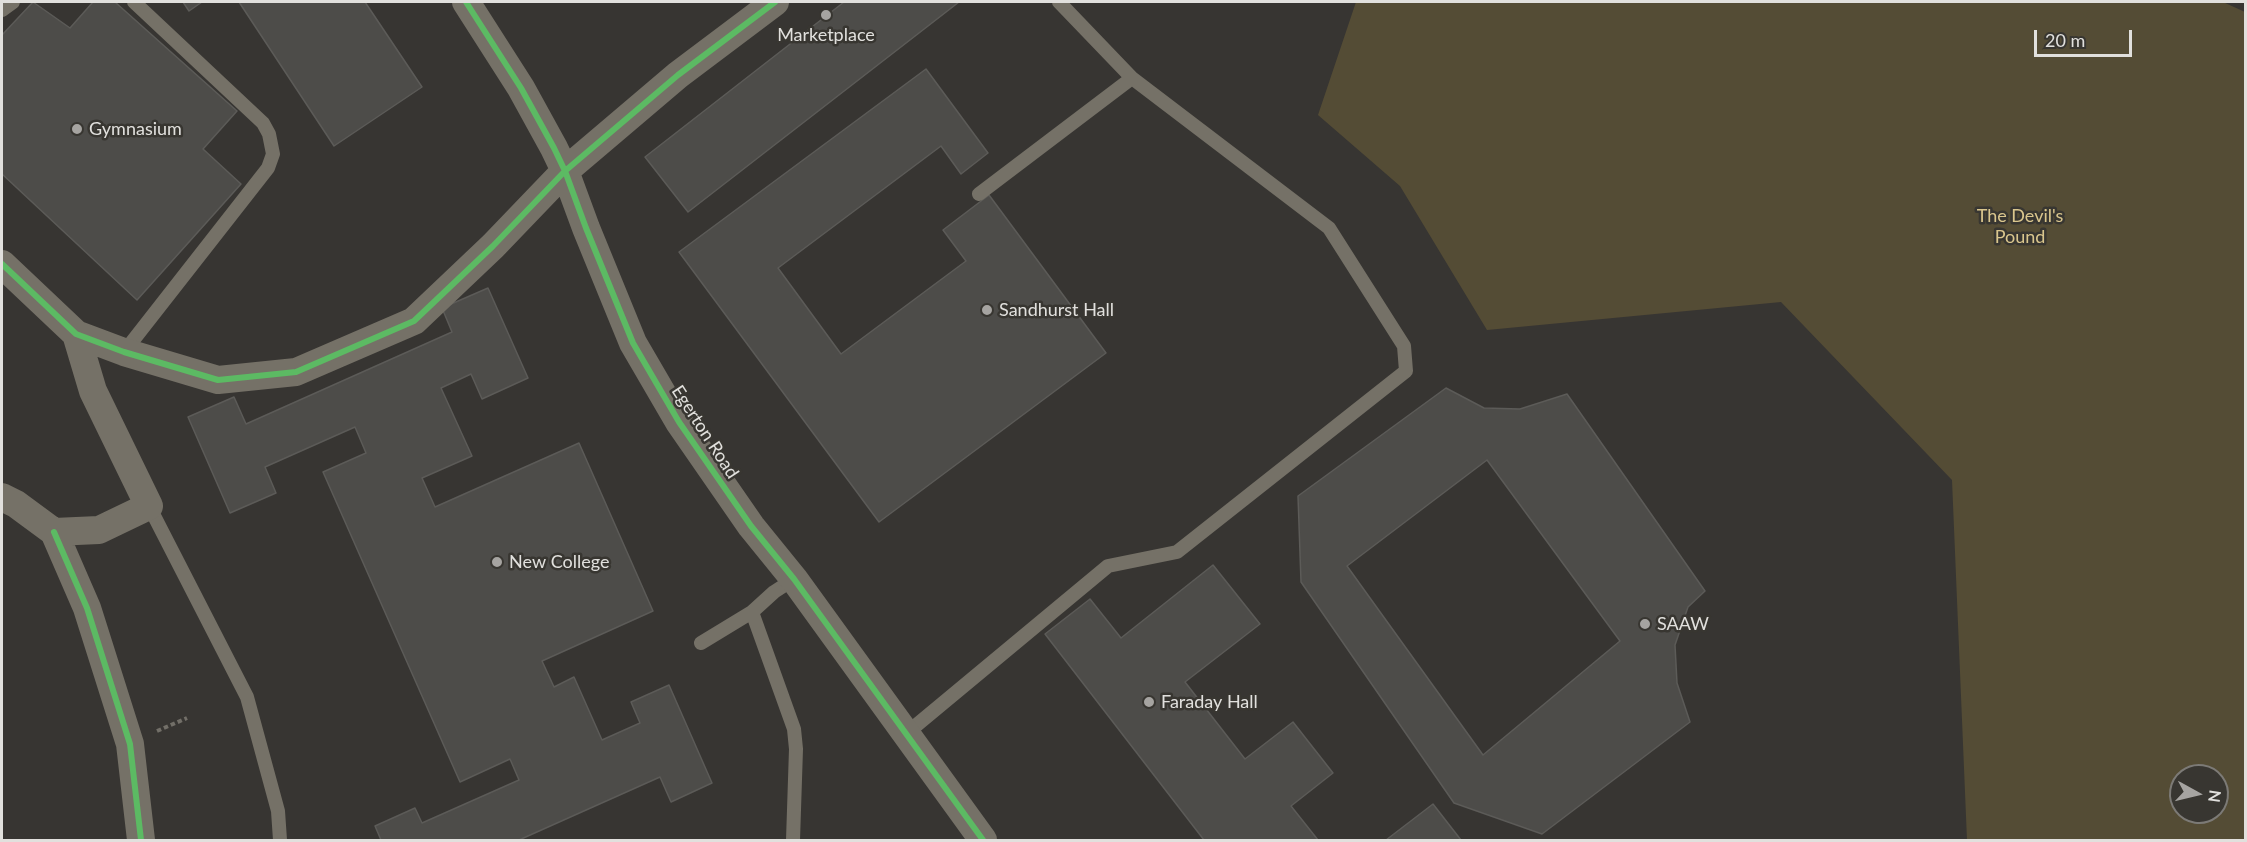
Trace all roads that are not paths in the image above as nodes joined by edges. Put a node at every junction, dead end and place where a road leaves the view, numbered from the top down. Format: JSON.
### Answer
{"nodes":[{"id":1,"x":14,"y":2,"type":"edge"},
{"id":2,"x":134,"y":2,"type":"edge"},
{"id":3,"x":466,"y":2,"type":"edge"},
{"id":4,"x":775,"y":2,"type":"edge"},
{"id":5,"x":1059,"y":2,"type":"edge"},
{"id":6,"x":2,"y":10,"type":"edge"},
{"id":7,"x":1132,"y":78,"type":"junction"},
{"id":8,"x":566,"y":171,"type":"junction"},
{"id":9,"x":979,"y":194,"type":"dead end"},
{"id":10,"x":3,"y":269,"type":"edge"},
{"id":11,"x":76,"y":333,"type":"junction"},
{"id":12,"x":124,"y":352,"type":"junction"},
{"id":13,"x":2,"y":497,"type":"edge"},
{"id":14,"x":149,"y":506,"type":"junction"},
{"id":15,"x":54,"y":532,"type":"junction"},
{"id":16,"x":794,"y":579,"type":"junction"},
{"id":17,"x":752,"y":612,"type":"junction"},
{"id":18,"x":701,"y":643,"type":"dead end"},
{"id":19,"x":907,"y":733,"type":"junction"},
{"id":20,"x":141,"y":840,"type":"edge"},
{"id":21,"x":280,"y":840,"type":"edge"},
{"id":22,"x":793,"y":840,"type":"edge"},
{"id":23,"x":983,"y":840,"type":"edge"}],
"edges":[{"from":1,"to":6,"type":"lane"},
{"from":2,"to":12,"type":"lane"},
{"from":3,"to":8,"type":"street","name":"Egerton Road"},
{"from":4,"to":8,"type":"street"},
{"from":5,"to":7,"type":"lane"},
{"from":7,"to":9,"type":"lane"},
{"from":7,"to":19,"type":"lane"},
{"from":8,"to":12,"type":"street"},
{"from":8,"to":16,"type":"street","name":"Egerton Road"},
{"from":10,"to":11,"type":"street"},
{"from":11,"to":12,"type":"street"},
{"from":11,"to":14,"type":"street"},
{"from":13,"to":15,"type":"street"},
{"from":14,"to":15,"type":"street"},
{"from":14,"to":21,"type":"lane"},
{"from":15,"to":20,"type":"street"},
{"from":16,"to":17,"type":"lane"},
{"from":16,"to":19,"type":"street","name":"Egerton Road"},
{"from":17,"to":18,"type":"lane"},
{"from":17,"to":22,"type":"lane"},
{"from":19,"to":23,"type":"street","name":"Egerton Road"}]}
